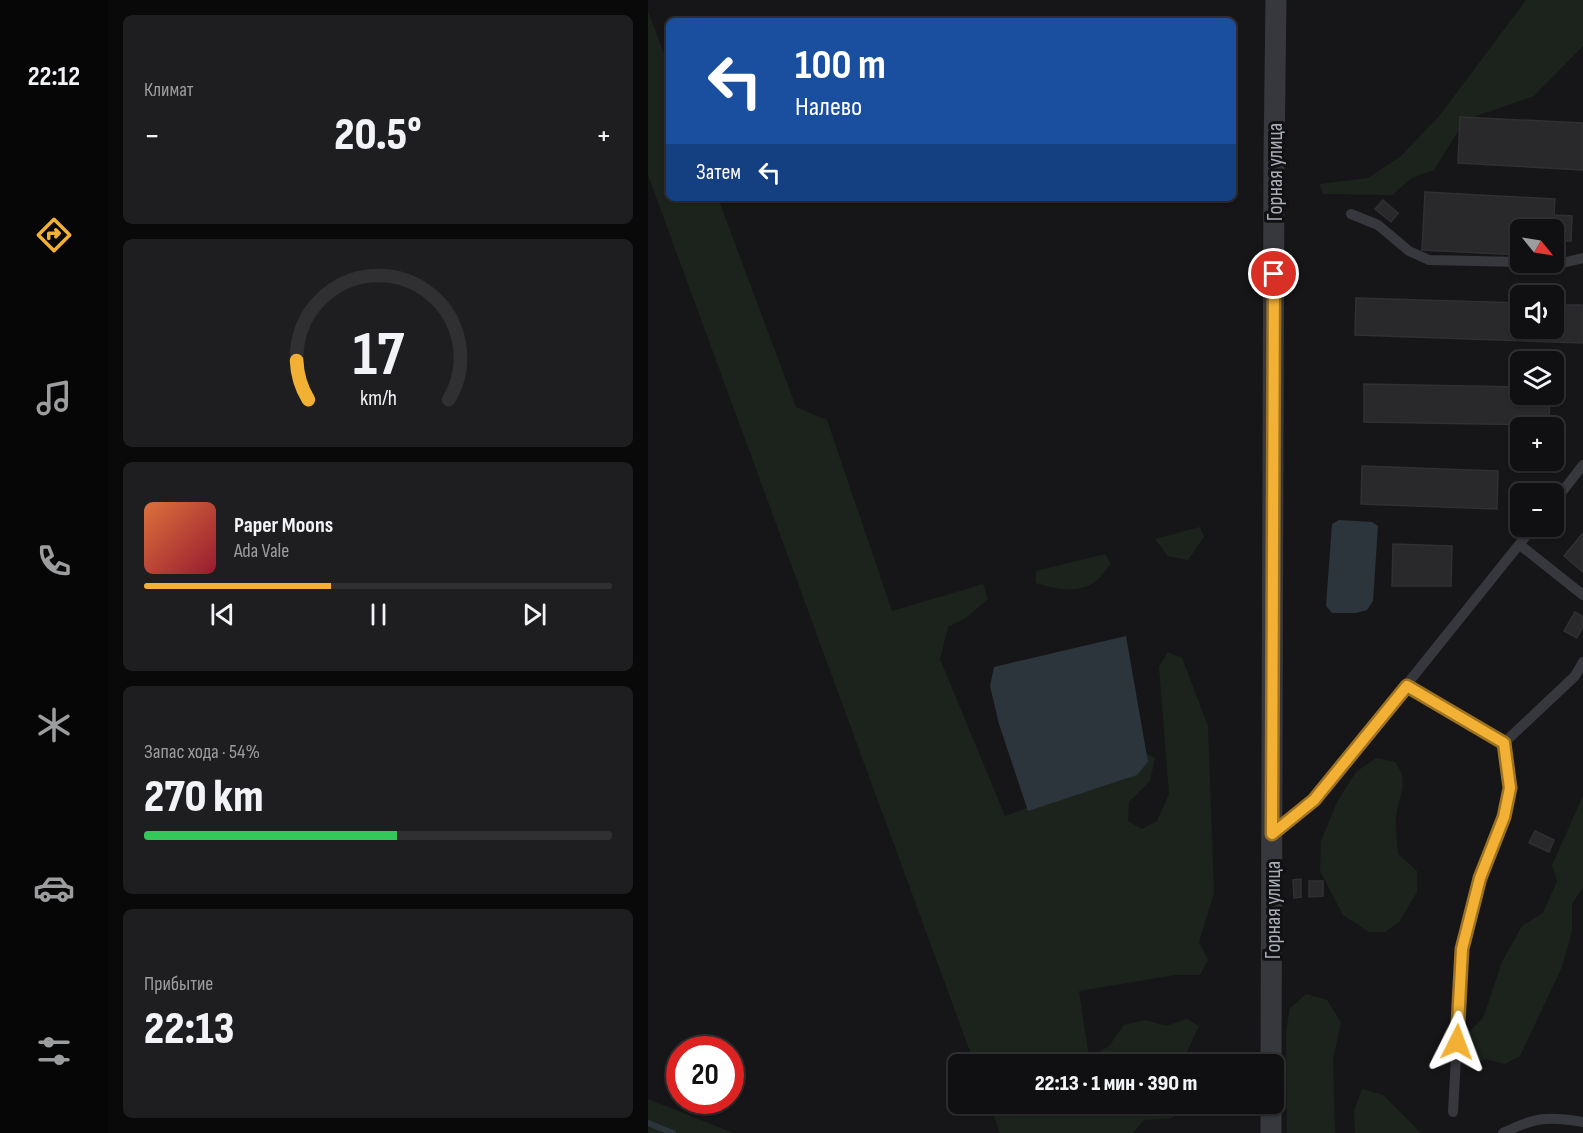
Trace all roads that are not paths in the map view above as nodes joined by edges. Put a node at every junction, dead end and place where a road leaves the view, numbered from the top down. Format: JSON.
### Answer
{"nodes":[{"id":1,"x":1276,"y":0,"type":"edge"},
{"id":2,"x":1351,"y":214,"type":"dead end"},
{"id":3,"x":1583,"y":258,"type":"edge"},
{"id":4,"x":1510,"y":262,"type":"edge"},
{"id":5,"x":1564,"y":263,"type":"edge"},
{"id":6,"x":1583,"y":465,"type":"edge"},
{"id":7,"x":1564,"y":489,"type":"edge"},
{"id":8,"x":1526,"y":537,"type":"edge"},
{"id":9,"x":1520,"y":545,"type":"junction"},
{"id":10,"x":1583,"y":595,"type":"edge"},
{"id":11,"x":1583,"y":662,"type":"edge"},
{"id":12,"x":1407,"y":686,"type":"junction"},
{"id":13,"x":1504,"y":743,"type":"junction"},
{"id":14,"x":1272,"y":834,"type":"junction"},
{"id":15,"x":1271,"y":1054,"type":"edge"},
{"id":16,"x":1453,"y":1112,"type":"dead end"},
{"id":17,"x":1271,"y":1114,"type":"edge"},
{"id":18,"x":1583,"y":1122,"type":"edge"},
{"id":19,"x":1271,"y":1133,"type":"edge"},
{"id":20,"x":1503,"y":1133,"type":"edge"}],
"edges":[{"from":1,"to":14,"type":"street","name":"Горная улица"},
{"from":2,"to":4,"type":"lane"},
{"from":3,"to":5,"type":"lane"},
{"from":6,"to":7,"type":"lane"},
{"from":8,"to":9,"type":"lane"},
{"from":9,"to":10,"type":"lane"},
{"from":9,"to":12,"type":"lane"},
{"from":11,"to":13,"type":"lane"},
{"from":12,"to":13,"type":"lane"},
{"from":12,"to":14,"type":"lane"},
{"from":13,"to":16,"type":"lane"},
{"from":14,"to":15,"type":"street","name":"Горная улица"},
{"from":17,"to":19,"type":"street"},
{"from":18,"to":20,"type":"lane"}]}
